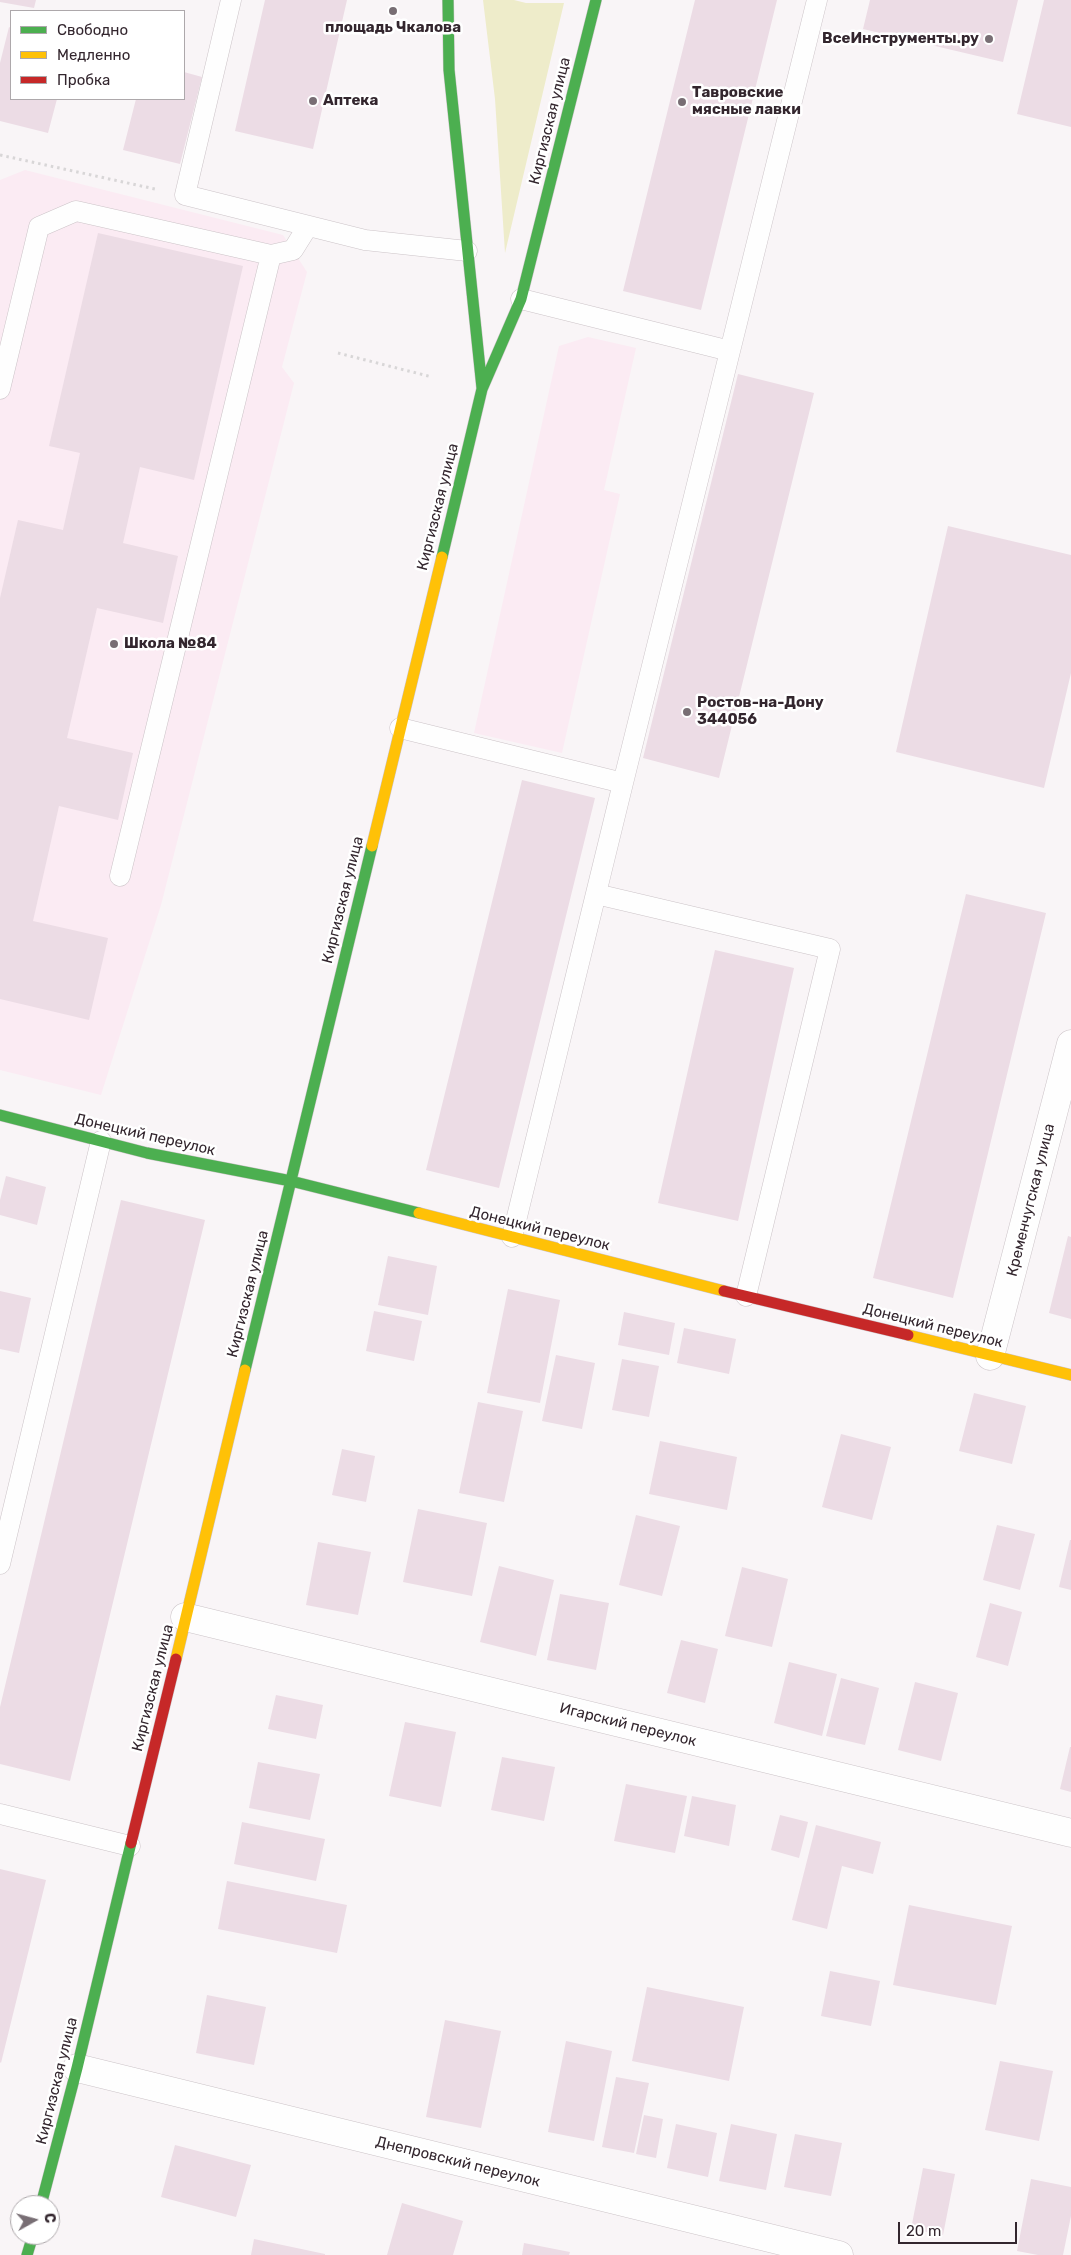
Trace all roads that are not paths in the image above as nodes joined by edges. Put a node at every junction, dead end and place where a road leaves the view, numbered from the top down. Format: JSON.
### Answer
{"nodes":[{"id":1,"x":231,"y":0,"type":"edge"},
{"id":2,"x":448,"y":0,"type":"edge"},
{"id":3,"x":596,"y":0,"type":"edge"},
{"id":4,"x":817,"y":0,"type":"edge"},
{"id":5,"x":308,"y":226,"type":"junction"},
{"id":6,"x":468,"y":251,"type":"junction"},
{"id":7,"x":271,"y":255,"type":"junction"},
{"id":8,"x":521,"y":299,"type":"junction"},
{"id":9,"x":730,"y":351,"type":"junction"},
{"id":10,"x":0,"y":389,"type":"edge"},
{"id":11,"x":482,"y":389,"type":"junction"},
{"id":12,"x":400,"y":728,"type":"junction"},
{"id":13,"x":624,"y":783,"type":"junction"},
{"id":14,"x":120,"y":876,"type":"dead end"},
{"id":15,"x":596,"y":894,"type":"junction"},
{"id":16,"x":1071,"y":1044,"type":"edge"},
{"id":17,"x":0,"y":1116,"type":"edge"},
{"id":18,"x":102,"y":1140,"type":"junction"},
{"id":19,"x":291,"y":1181,"type":"junction"},
{"id":20,"x":512,"y":1237,"type":"junction"},
{"id":21,"x":746,"y":1296,"type":"junction"},
{"id":22,"x":990,"y":1356,"type":"junction"},
{"id":23,"x":1071,"y":1375,"type":"edge"},
{"id":24,"x":0,"y":1564,"type":"edge"},
{"id":25,"x":185,"y":1617,"type":"junction"},
{"id":26,"x":0,"y":1814,"type":"edge"},
{"id":27,"x":1071,"y":1833,"type":"edge"},
{"id":28,"x":130,"y":1846,"type":"junction"},
{"id":29,"x":77,"y":2068,"type":"junction"},
{"id":30,"x":44,"y":2195,"type":"edge"},
{"id":31,"x":839,"y":2255,"type":"edge"}],
"edges":[{"from":1,"to":5,"type":"lane"},
{"from":2,"to":6,"type":"main road","name":"Киргизская улица"},
{"from":3,"to":8,"type":"main road","name":"Киргизская улица"},
{"from":4,"to":9,"type":"lane"},
{"from":5,"to":6,"type":"lane"},
{"from":5,"to":7,"type":"lane"},
{"from":6,"to":11,"type":"main road","name":"Киргизская улица"},
{"from":7,"to":10,"type":"lane"},
{"from":7,"to":14,"type":"lane"},
{"from":8,"to":9,"type":"lane"},
{"from":8,"to":11,"type":"main road","name":"Киргизская улица"},
{"from":9,"to":13,"type":"lane"},
{"from":11,"to":12,"type":"main road","name":"Киргизская улица"},
{"from":12,"to":13,"type":"lane"},
{"from":12,"to":19,"type":"main road","name":"Киргизская улица"},
{"from":13,"to":15,"type":"lane"},
{"from":15,"to":20,"type":"lane"},
{"from":15,"to":21,"type":"lane"},
{"from":16,"to":22,"type":"street","name":"Кременчугская улица"},
{"from":17,"to":18,"type":"main road","name":"Донецкий переулок"},
{"from":18,"to":19,"type":"main road","name":"Донецкий переулок"},
{"from":18,"to":24,"type":"lane"},
{"from":19,"to":20,"type":"main road","name":"Донецкий переулок"},
{"from":19,"to":25,"type":"main road","name":"Киргизская улица"},
{"from":20,"to":21,"type":"main road","name":"Донецкий переулок"},
{"from":21,"to":22,"type":"main road","name":"Донецкий переулок"},
{"from":22,"to":23,"type":"main road","name":"Донецкий переулок"},
{"from":25,"to":27,"type":"street","name":"Игарский переулок"},
{"from":25,"to":28,"type":"main road","name":"Киргизская улица"},
{"from":26,"to":28,"type":"lane"},
{"from":28,"to":29,"type":"main road","name":"Киргизская улица"},
{"from":29,"to":30,"type":"main road","name":"Киргизская улица"},
{"from":29,"to":31,"type":"street","name":"Днепровский переулок"}]}
